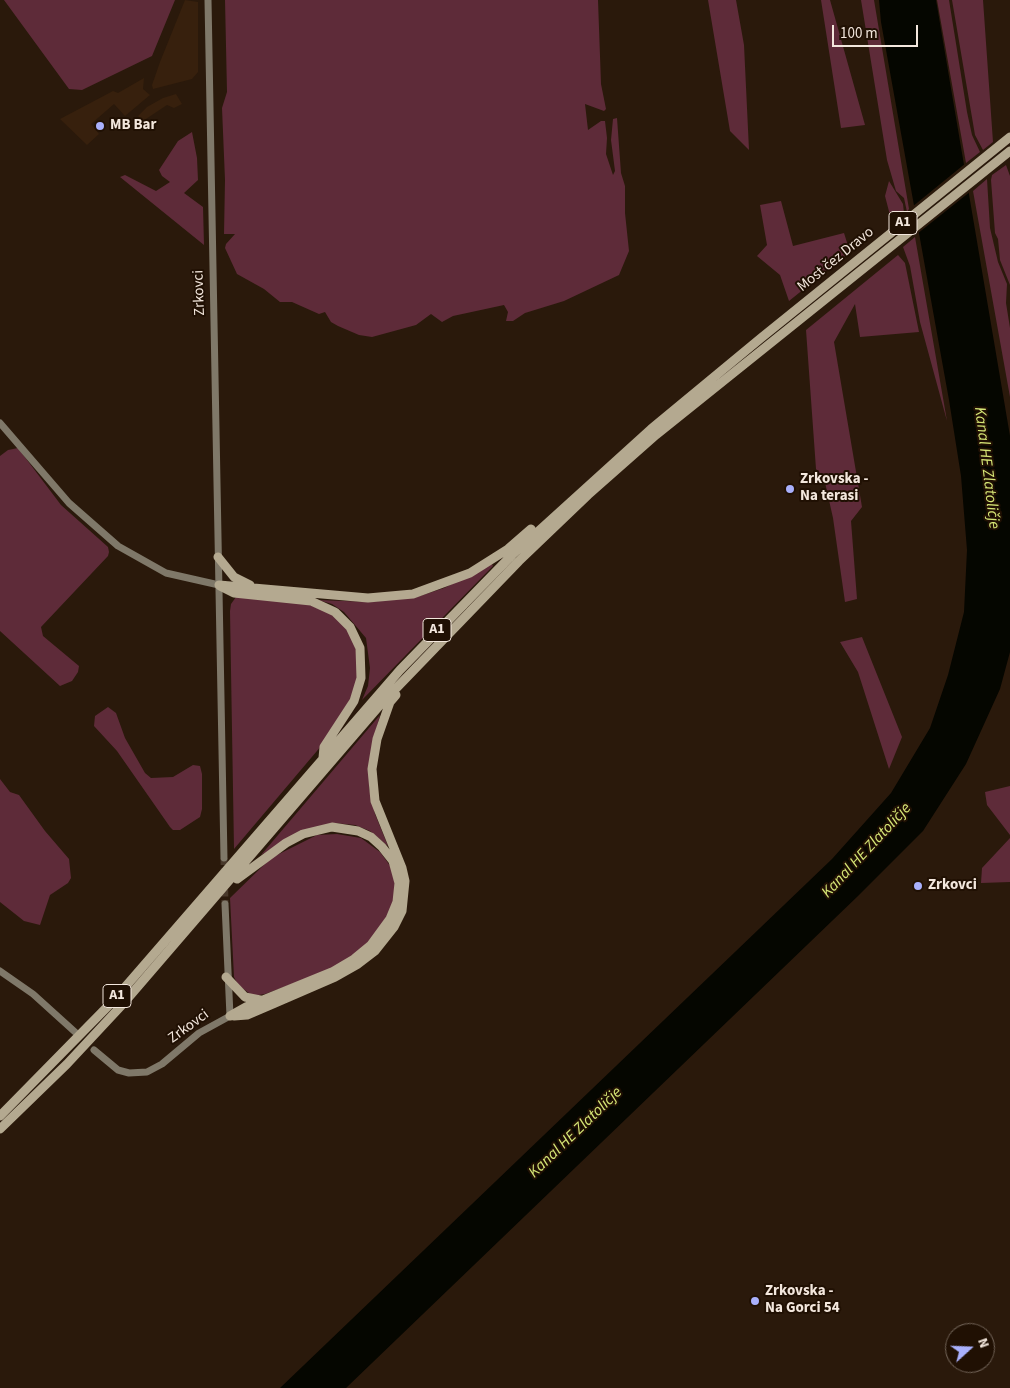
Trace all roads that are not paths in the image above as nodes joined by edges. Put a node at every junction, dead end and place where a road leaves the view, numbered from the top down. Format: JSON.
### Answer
{"nodes":[{"id":1,"x":208,"y":0,"type":"edge"},
{"id":2,"x":1010,"y":138,"type":"edge"},
{"id":3,"x":1010,"y":151,"type":"edge"},
{"id":4,"x":0,"y":423,"type":"edge"},
{"id":5,"x":560,"y":511,"type":"junction"},
{"id":6,"x":218,"y":557,"type":"junction"},
{"id":7,"x":219,"y":585,"type":"junction"},
{"id":8,"x":252,"y":587,"type":"junction"},
{"id":9,"x":412,"y":671,"type":"junction"},
{"id":10,"x":322,"y":758,"type":"junction"},
{"id":11,"x":224,"y":858,"type":"tunnel mouth"},
{"id":12,"x":210,"y":902,"type":"junction"},
{"id":13,"x":225,"y":904,"type":"tunnel mouth"},
{"id":14,"x":0,"y":971,"type":"edge"},
{"id":15,"x":226,"y":977,"type":"junction"},
{"id":16,"x":262,"y":1000,"type":"junction"},
{"id":17,"x":230,"y":1016,"type":"junction"},
{"id":18,"x":75,"y":1032,"type":"dead end"},
{"id":19,"x":94,"y":1050,"type":"dead end"},
{"id":20,"x":0,"y":1116,"type":"edge"},
{"id":21,"x":0,"y":1129,"type":"edge"}],
"edges":[{"from":1,"to":6,"type":"street","name":"Zrkovci"},
{"from":2,"to":5,"type":"highway","name":"Most čez Dravo","number":"A1"},
{"from":3,"to":9,"type":"highway","name":"Most čez Dravo","number":"A1"},
{"from":4,"to":7,"type":"street"},
{"from":5,"to":8,"type":"highway"},
{"from":5,"to":10,"type":"highway","number":"A1"},
{"from":6,"to":7,"type":"street","name":"Zrkovci"},
{"from":6,"to":8,"type":"highway"},
{"from":7,"to":8,"type":"highway"},
{"from":7,"to":10,"type":"highway"},
{"from":7,"to":11,"type":"street","name":"Zrkovci"},
{"from":9,"to":12,"type":"highway","number":"A1"},
{"from":9,"to":17,"type":"highway"},
{"from":10,"to":20,"type":"highway","number":"A1"},
{"from":12,"to":16,"type":"highway"},
{"from":12,"to":21,"type":"highway","number":"A1"},
{"from":13,"to":15,"type":"street","name":"Zrkovci"},
{"from":14,"to":18,"type":"street"},
{"from":15,"to":16,"type":"highway"},
{"from":15,"to":17,"type":"street","name":"Zrkovci"},
{"from":16,"to":17,"type":"highway"},
{"from":17,"to":19,"type":"street","name":"Zrkovci"}]}
